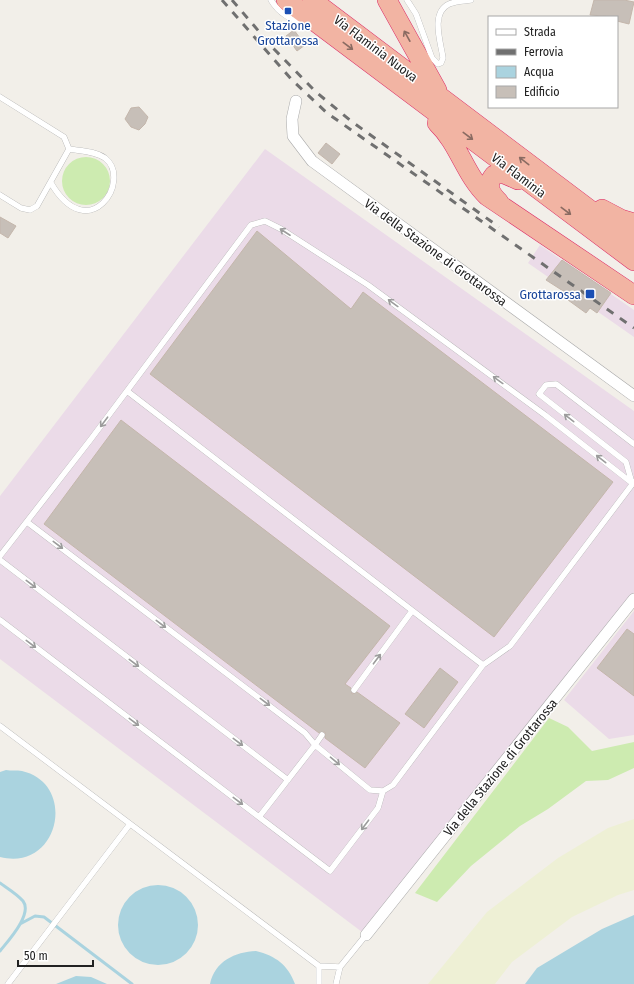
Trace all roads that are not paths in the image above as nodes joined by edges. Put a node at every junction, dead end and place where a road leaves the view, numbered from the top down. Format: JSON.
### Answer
{"nodes":[{"id":1,"x":271,"y":0,"type":"edge"},
{"id":2,"x":286,"y":0,"type":"edge"},
{"id":3,"x":312,"y":0,"type":"edge"},
{"id":4,"x":387,"y":0,"type":"edge"},
{"id":5,"x":408,"y":0,"type":"edge"},
{"id":6,"x":471,"y":0,"type":"edge"},
{"id":7,"x":317,"y":23,"type":"junction"},
{"id":8,"x":404,"y":88,"type":"junction"},
{"id":9,"x":440,"y":95,"type":"junction"},
{"id":10,"x":0,"y":97,"type":"edge"},
{"id":11,"x":296,"y":101,"type":"dead end"},
{"id":12,"x":69,"y":149,"type":"junction"},
{"id":13,"x":50,"y":183,"type":"junction"},
{"id":14,"x":543,"y":184,"type":"junction"},
{"id":15,"x":0,"y":195,"type":"edge"},
{"id":16,"x":502,"y":206,"type":"junction"},
{"id":17,"x":634,"y":222,"type":"edge"},
{"id":18,"x":634,"y":243,"type":"edge"},
{"id":19,"x":634,"y":262,"type":"edge"},
{"id":20,"x":634,"y":295,"type":"edge"},
{"id":21,"x":127,"y":391,"type":"junction"},
{"id":22,"x":634,"y":396,"type":"edge"},
{"id":23,"x":634,"y":444,"type":"edge"},
{"id":24,"x":634,"y":472,"type":"edge"},
{"id":25,"x":633,"y":482,"type":"edge"},
{"id":26,"x":27,"y":522,"type":"junction"},
{"id":27,"x":0,"y":556,"type":"edge"},
{"id":28,"x":0,"y":560,"type":"edge"},
{"id":29,"x":634,"y":599,"type":"edge"},
{"id":30,"x":412,"y":611,"type":"junction"},
{"id":31,"x":0,"y":620,"type":"edge"},
{"id":32,"x":483,"y":665,"type":"junction"},
{"id":33,"x":354,"y":690,"type":"dead end"},
{"id":34,"x":0,"y":727,"type":"edge"},
{"id":35,"x":322,"y":735,"type":"dead end"},
{"id":36,"x":315,"y":745,"type":"junction"},
{"id":37,"x":288,"y":780,"type":"junction"},
{"id":38,"x":383,"y":791,"type":"junction"},
{"id":39,"x":259,"y":817,"type":"junction"},
{"id":40,"x":130,"y":824,"type":"junction"},
{"id":41,"x":366,"y":935,"type":"joint"},
{"id":42,"x":318,"y":966,"type":"junction"},
{"id":43,"x":340,"y":967,"type":"junction"},
{"id":44,"x":8,"y":984,"type":"edge"},
{"id":45,"x":320,"y":984,"type":"edge"},
{"id":46,"x":336,"y":984,"type":"edge"}],
"edges":[{"from":1,"to":7,"type":"lane"},
{"from":2,"to":7,"type":"highway","name":"Via Flaminia Nuova"},
{"from":3,"to":9,"type":"highway","name":"Via Flaminia Nuova"},
{"from":9,"to":4,"type":"highway","one_way":true},
{"from":5,"to":6,"type":"lane"},
{"from":7,"to":8,"type":"highway","name":"Via Flaminia Nuova","one_way":true},
{"from":8,"to":14,"type":"highway","name":"Via Flaminia","one_way":true},
{"from":8,"to":16,"type":"highway"},
{"from":14,"to":9,"type":"highway","name":"Via Flaminia","one_way":true},
{"from":10,"to":12,"type":"lane"},
{"from":11,"to":22,"type":"street","name":"Via della Stazione di Grottarossa"},
{"from":12,"to":13,"type":"lane"},
{"from":12,"to":13,"type":"lane"},
{"from":13,"to":15,"type":"lane"},
{"from":14,"to":16,"type":"highway"},
{"from":14,"to":17,"type":"highway"},
{"from":14,"to":18,"type":"highway","name":"Via Flaminia"},
{"from":14,"to":19,"type":"highway","name":"Via Flaminia","one_way":true},
{"from":16,"to":20,"type":"highway"},
{"from":25,"to":21,"type":"lane","one_way":true},
{"from":21,"to":26,"type":"lane","one_way":true},
{"from":21,"to":30,"type":"lane"},
{"from":25,"to":23,"type":"lane","one_way":true},
{"from":24,"to":25,"type":"lane"},
{"from":25,"to":32,"type":"lane"},
{"from":26,"to":27,"type":"lane"},
{"from":26,"to":36,"type":"lane","one_way":true},
{"from":28,"to":37,"type":"lane","one_way":true},
{"from":29,"to":41,"type":"street","name":"Via della Stazione di Grottarossa"},
{"from":30,"to":32,"type":"lane"},
{"from":33,"to":30,"type":"lane","one_way":true},
{"from":31,"to":39,"type":"lane","one_way":true},
{"from":32,"to":38,"type":"lane"},
{"from":34,"to":40,"type":"lane"},
{"from":35,"to":36,"type":"lane"},
{"from":36,"to":37,"type":"lane"},
{"from":36,"to":38,"type":"lane","one_way":true},
{"from":37,"to":39,"type":"lane"},
{"from":38,"to":39,"type":"lane","one_way":true},
{"from":40,"to":42,"type":"lane"},
{"from":40,"to":44,"type":"lane"},
{"from":41,"to":43,"type":"lane"},
{"from":42,"to":43,"type":"lane"},
{"from":42,"to":45,"type":"lane"},
{"from":43,"to":46,"type":"lane"}]}
